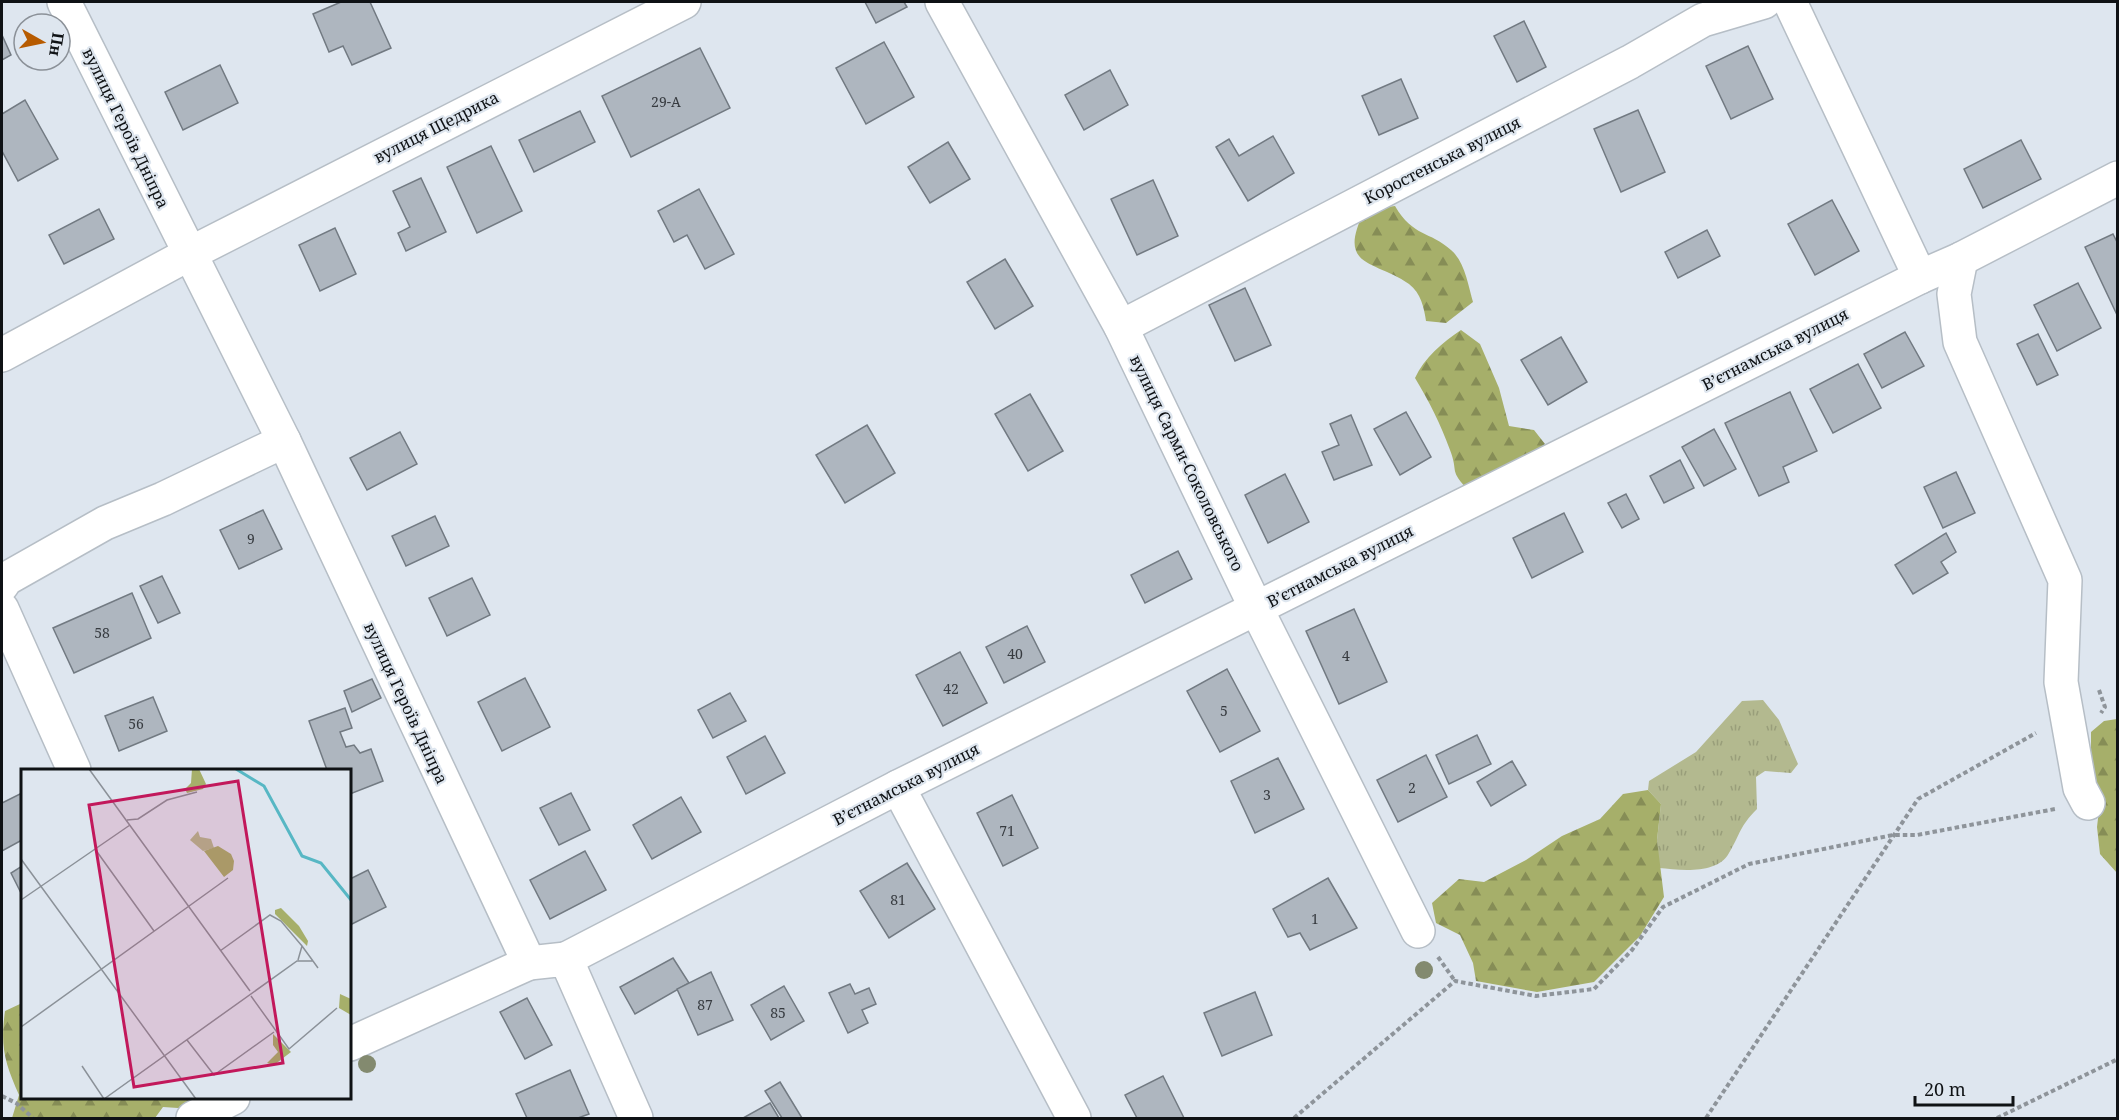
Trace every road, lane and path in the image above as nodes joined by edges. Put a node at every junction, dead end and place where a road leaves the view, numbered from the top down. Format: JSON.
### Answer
{"nodes":[{"id":1,"x":64,"y":2,"type":"edge"},
{"id":2,"x":684,"y":2,"type":"edge"},
{"id":3,"x":942,"y":2,"type":"edge"},
{"id":4,"x":1764,"y":2,"type":"edge"},
{"id":5,"x":1790,"y":2,"type":"edge"},
{"id":6,"x":2118,"y":178,"type":"edge"},
{"id":7,"x":189,"y":254,"type":"junction"},
{"id":8,"x":1961,"y":259,"type":"junction"},
{"id":9,"x":1920,"y":277,"type":"junction"},
{"id":10,"x":1121,"y":327,"type":"junction"},
{"id":11,"x":2,"y":355,"type":"edge"},
{"id":12,"x":284,"y":441,"type":"junction"},
{"id":13,"x":2,"y":585,"type":"edge"},
{"id":14,"x":1256,"y":608,"type":"junction"},
{"id":15,"x":2,"y":609,"type":"edge"},
{"id":16,"x":2040,"y":731,"type":"dead end"},
{"id":17,"x":73,"y":769,"type":"edge"},
{"id":18,"x":898,"y":787,"type":"junction"},
{"id":19,"x":2088,"y":803,"type":"joint"},
{"id":20,"x":1893,"y":835,"type":"junction"},
{"id":21,"x":1418,"y":931,"type":"dead end"},
{"id":22,"x":566,"y":959,"type":"junction"},
{"id":23,"x":529,"y":963,"type":"junction"},
{"id":24,"x":351,"y":1044,"type":"edge"},
{"id":25,"x":2118,"y":1059,"type":"edge"},
{"id":26,"x":2,"y":1096,"type":"edge"},
{"id":27,"x":231,"y":1099,"type":"edge"},
{"id":28,"x":33,"y":1119,"type":"edge"},
{"id":29,"x":193,"y":1119,"type":"edge"},
{"id":30,"x":636,"y":1119,"type":"edge"},
{"id":31,"x":1074,"y":1119,"type":"edge"},
{"id":32,"x":1294,"y":1119,"type":"edge"},
{"id":33,"x":1706,"y":1119,"type":"edge"},
{"id":34,"x":1997,"y":1119,"type":"edge"}],
"edges":[{"from":1,"to":7,"type":"street","name":"вулиця Героїв Дніпра"},
{"from":2,"to":7,"type":"street","name":"вулиця Щедрика"},
{"from":3,"to":10,"type":"street","name":"вулиця Сарми-Соколовського"},
{"from":4,"to":10,"type":"street","name":"Коростенська вулиця"},
{"from":5,"to":9,"type":"street"},
{"from":6,"to":8,"type":"street","name":"Вʼєтнамська вулиця"},
{"from":7,"to":11,"type":"street"},
{"from":7,"to":12,"type":"street","name":"вулиця Героїв Дніпра"},
{"from":8,"to":9,"type":"street","name":"Вʼєтнамська вулиця"},
{"from":8,"to":19,"type":"street"},
{"from":9,"to":14,"type":"street","name":"Вʼєтнамська вулиця"},
{"from":10,"to":14,"type":"street","name":"вулиця Сарми-Соколовського"},
{"from":12,"to":13,"type":"street"},
{"from":12,"to":23,"type":"street","name":"вулиця Героїв Дніпра"},
{"from":14,"to":18,"type":"street","name":"Вʼєтнамська вулиця"},
{"from":14,"to":21,"type":"street","name":"вулиця Сарми-Соколовського"},
{"from":15,"to":17,"type":"street"},
{"from":16,"to":20,"type":"path"},
{"from":18,"to":22,"type":"street","name":"Вʼєтнамська вулиця"},
{"from":18,"to":31,"type":"street"},
{"from":19,"to":20,"type":"path"},
{"from":20,"to":32,"type":"path"},
{"from":20,"to":33,"type":"path"},
{"from":22,"to":23,"type":"street"},
{"from":22,"to":30,"type":"street"},
{"from":23,"to":24,"type":"street"},
{"from":25,"to":34,"type":"path"},
{"from":26,"to":28,"type":"path"},
{"from":27,"to":29,"type":"street"}]}
